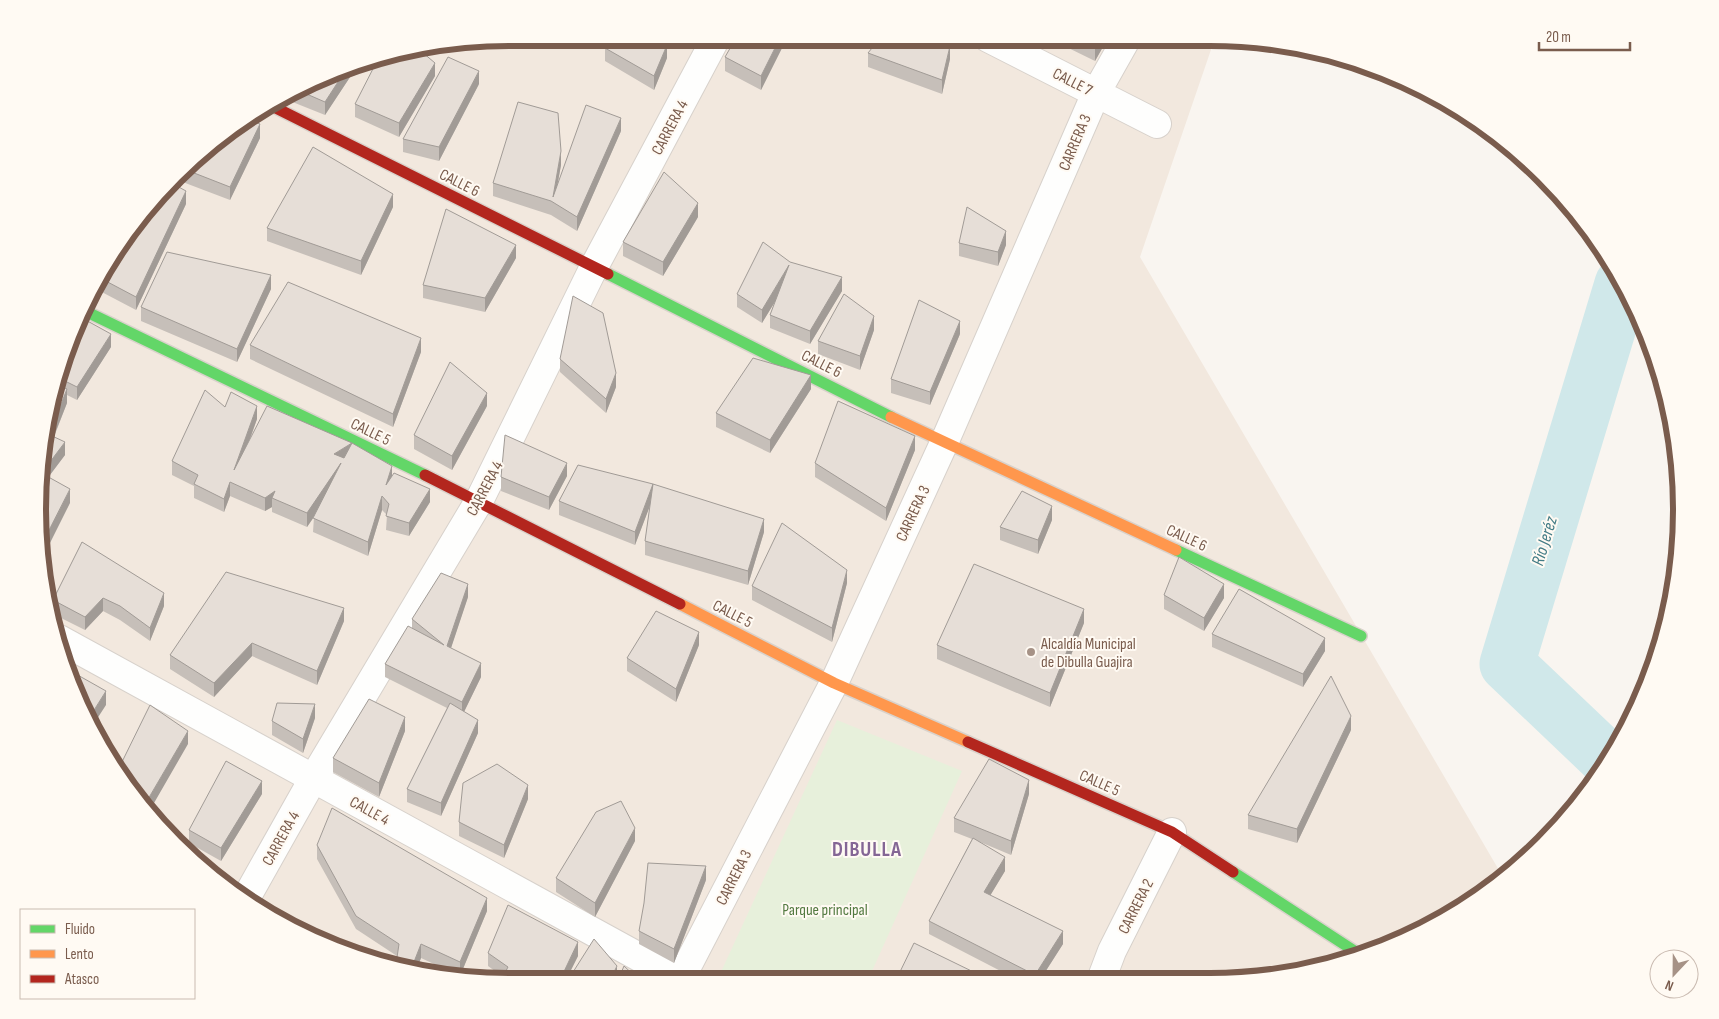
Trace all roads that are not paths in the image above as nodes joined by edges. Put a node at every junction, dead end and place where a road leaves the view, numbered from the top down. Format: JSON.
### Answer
{"nodes":[{"id":1,"x":712,"y":46,"type":"edge"},
{"id":2,"x":1004,"y":46,"type":"edge"},
{"id":3,"x":1122,"y":46,"type":"edge"},
{"id":4,"x":1096,"y":93,"type":"junction"},
{"id":5,"x":276,"y":109,"type":"edge"},
{"id":6,"x":1157,"y":124,"type":"dead end"},
{"id":7,"x":594,"y":267,"type":"junction"},
{"id":8,"x":90,"y":314,"type":"edge"},
{"id":9,"x":944,"y":443,"type":"junction"},
{"id":10,"x":479,"y":501,"type":"junction"},
{"id":11,"x":1361,"y":636,"type":"dead end"},
{"id":12,"x":66,"y":643,"type":"edge"},
{"id":13,"x":834,"y":683,"type":"junction"},
{"id":14,"x":313,"y":779,"type":"junction"},
{"id":15,"x":1172,"y":832,"type":"junction"},
{"id":16,"x":250,"y":893,"type":"edge"},
{"id":17,"x":1352,"y":950,"type":"edge"},
{"id":18,"x":667,"y":973,"type":"edge"},
{"id":19,"x":684,"y":973,"type":"edge"},
{"id":20,"x":1103,"y":973,"type":"edge"}],
"edges":[{"from":1,"to":7,"type":"street","name":"CARRERA 4"},
{"from":2,"to":4,"type":"street","name":"CALLE 7"},
{"from":3,"to":4,"type":"street","name":"CARRERA 3"},
{"from":4,"to":6,"type":"street","name":"CALLE 7"},
{"from":4,"to":9,"type":"street","name":"CARRERA 3"},
{"from":5,"to":7,"type":"street","name":"CALLE 6"},
{"from":7,"to":9,"type":"street","name":"CALLE 6"},
{"from":7,"to":10,"type":"street","name":"CARRERA 4"},
{"from":8,"to":10,"type":"street","name":"CALLE 5"},
{"from":9,"to":11,"type":"street","name":"CALLE 6"},
{"from":9,"to":13,"type":"street","name":"CARRERA 3"},
{"from":10,"to":13,"type":"street","name":"CALLE 5"},
{"from":10,"to":14,"type":"street","name":"CARRERA 4"},
{"from":12,"to":14,"type":"street","name":"CALLE 4"},
{"from":13,"to":15,"type":"street","name":"CALLE 5"},
{"from":13,"to":19,"type":"street","name":"CARRERA 3"},
{"from":14,"to":16,"type":"street","name":"CARRERA 4"},
{"from":14,"to":18,"type":"street","name":"CALLE 4"},
{"from":15,"to":17,"type":"street","name":"CALLE 5"},
{"from":15,"to":20,"type":"street","name":"CARRERA 2"}]}
